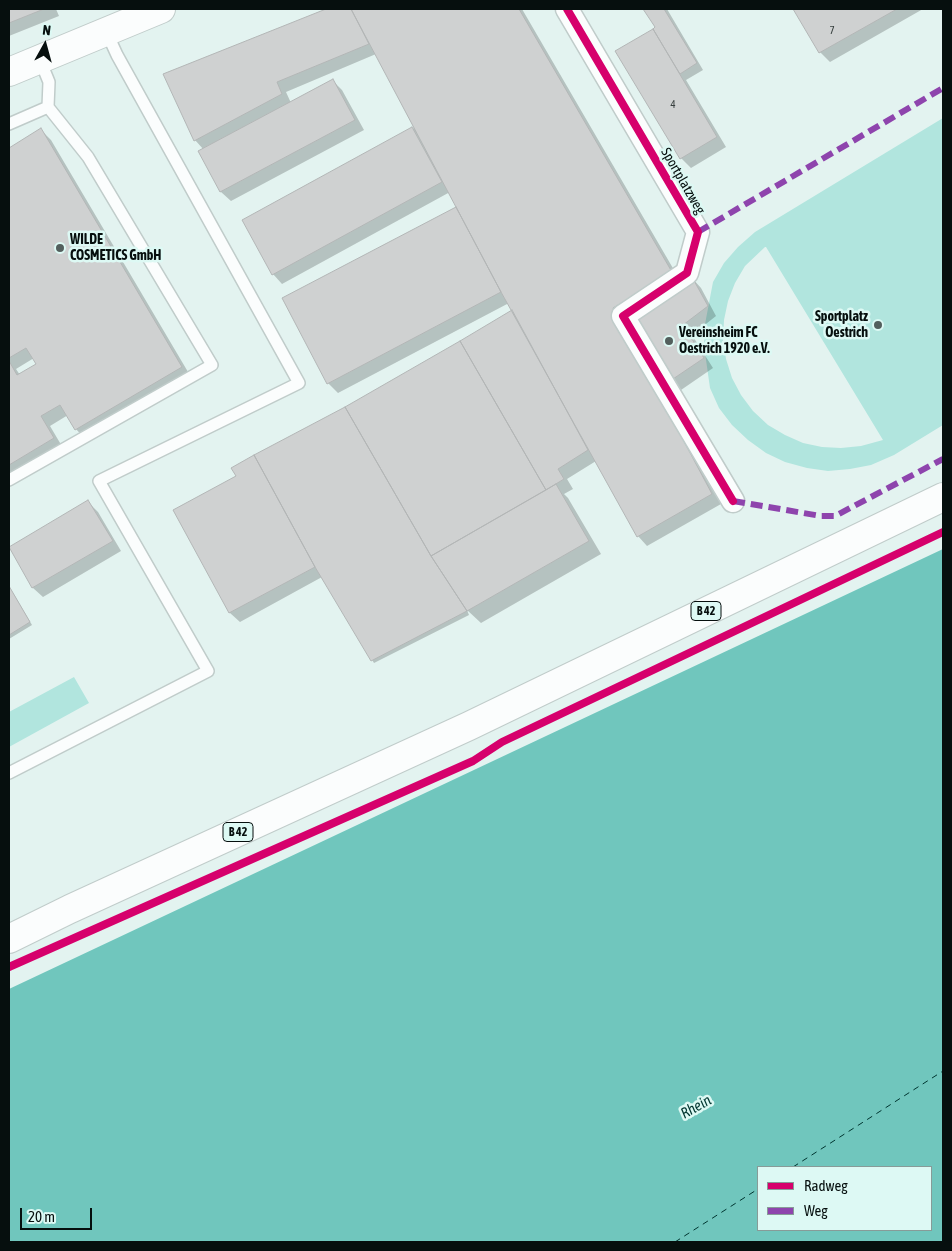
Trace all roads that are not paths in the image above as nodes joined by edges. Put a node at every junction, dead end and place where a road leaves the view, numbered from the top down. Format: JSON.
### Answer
{"nodes":[{"id":1,"x":161,"y":9,"type":"edge"},
{"id":2,"x":567,"y":9,"type":"edge"},
{"id":3,"x":106,"y":32,"type":"junction"},
{"id":4,"x":40,"y":60,"type":"junction"},
{"id":5,"x":9,"y":72,"type":"edge"},
{"id":6,"x":48,"y":108,"type":"junction"},
{"id":7,"x":9,"y":124,"type":"edge"},
{"id":8,"x":9,"y":480,"type":"edge"},
{"id":9,"x":943,"y":497,"type":"edge"},
{"id":10,"x":733,"y":501,"type":"dead end"},
{"id":11,"x":9,"y":773,"type":"edge"},
{"id":12,"x":9,"y":939,"type":"edge"}],
"edges":[{"from":1,"to":3,"type":"main road"},
{"from":2,"to":10,"type":"street","name":"Sportplatzweg"},
{"from":3,"to":4,"type":"main road"},
{"from":3,"to":11,"type":"lane"},
{"from":4,"to":5,"type":"main road"},
{"from":4,"to":6,"type":"lane"},
{"from":6,"to":7,"type":"lane"},
{"from":6,"to":8,"type":"lane"},
{"from":9,"to":12,"type":"main road","number":"B 42"}]}
